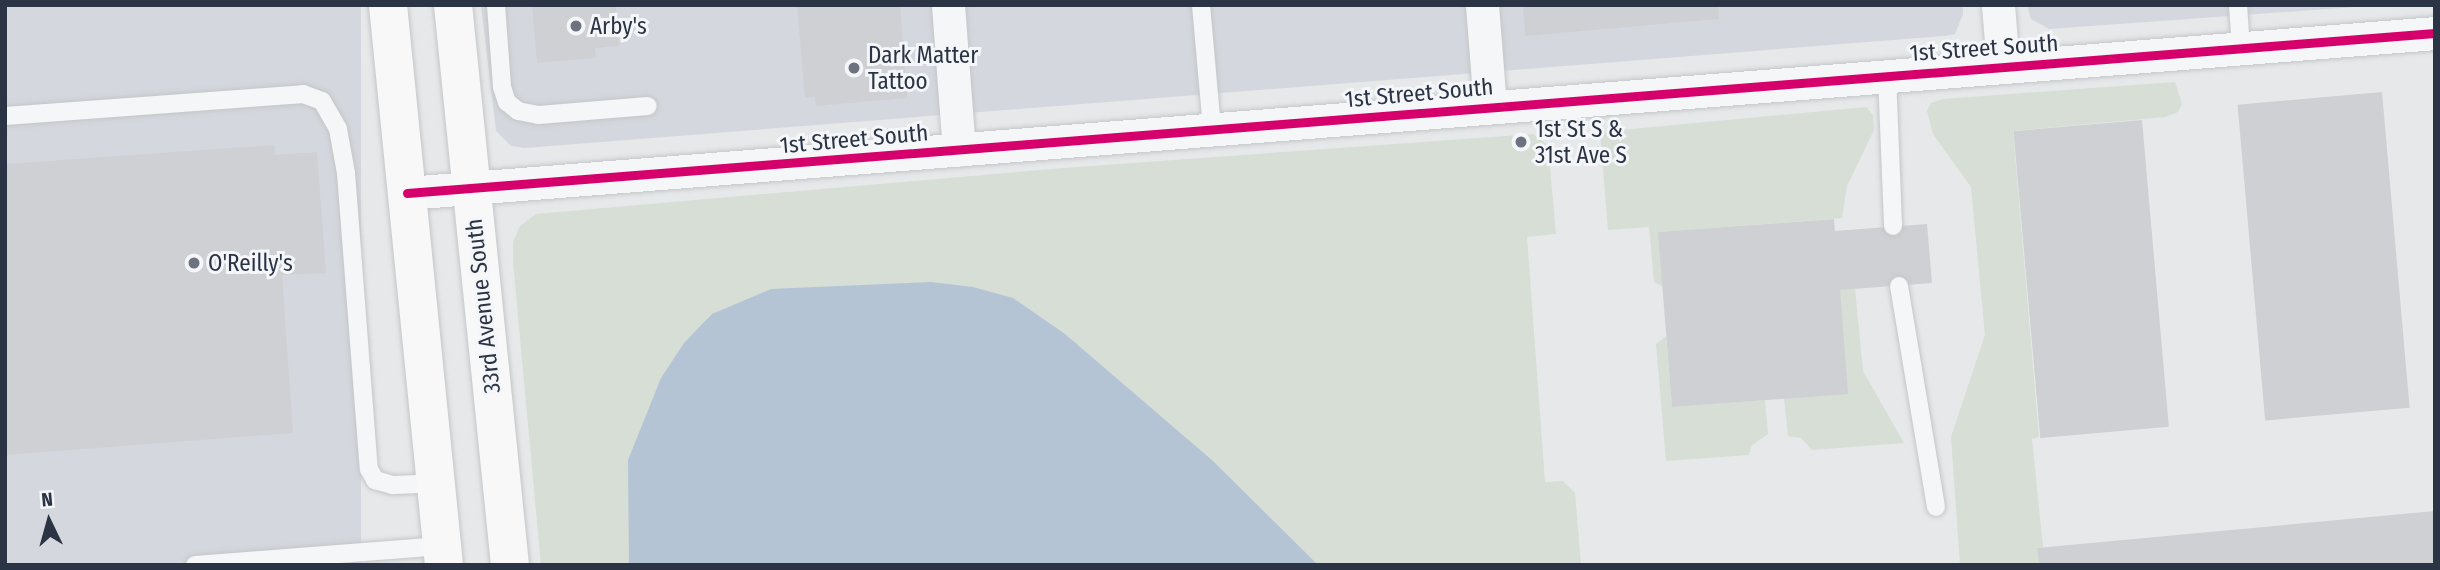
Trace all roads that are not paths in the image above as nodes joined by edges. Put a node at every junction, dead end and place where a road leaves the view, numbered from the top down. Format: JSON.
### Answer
{"nodes":[{"id":1,"x":388,"y":5,"type":"edge"},
{"id":2,"x":453,"y":5,"type":"edge"},
{"id":3,"x":496,"y":5,"type":"edge"},
{"id":4,"x":948,"y":5,"type":"edge"},
{"id":5,"x":1201,"y":5,"type":"edge"},
{"id":6,"x":1482,"y":5,"type":"edge"},
{"id":7,"x":1998,"y":5,"type":"edge"},
{"id":8,"x":2238,"y":5,"type":"edge"},
{"id":9,"x":2435,"y":33,"type":"edge"},
{"id":10,"x":2241,"y":48,"type":"junction"},
{"id":11,"x":2003,"y":66,"type":"junction"},
{"id":12,"x":1888,"y":75,"type":"junction"},
{"id":13,"x":648,"y":106,"type":"dead end"},
{"id":14,"x":1490,"y":107,"type":"junction"},
{"id":15,"x":5,"y":116,"type":"edge"},
{"id":16,"x":1212,"y":129,"type":"junction"},
{"id":17,"x":959,"y":150,"type":"junction"},
{"id":18,"x":471,"y":189,"type":"junction"},
{"id":19,"x":407,"y":193,"type":"junction"},
{"id":20,"x":1893,"y":226,"type":"dead end"},
{"id":21,"x":1899,"y":286,"type":"dead end"},
{"id":22,"x":437,"y":484,"type":"junction"},
{"id":23,"x":1936,"y":507,"type":"dead end"},
{"id":24,"x":443,"y":555,"type":"edge"},
{"id":25,"x":195,"y":565,"type":"edge"},
{"id":26,"x":510,"y":565,"type":"edge"}],
"edges":[{"from":1,"to":19,"type":"main road"},
{"from":2,"to":18,"type":"main road","name":"33rd Avenue South"},
{"from":3,"to":13,"type":"lane"},
{"from":4,"to":17,"type":"street"},
{"from":5,"to":16,"type":"lane"},
{"from":6,"to":14,"type":"street"},
{"from":7,"to":11,"type":"street"},
{"from":8,"to":10,"type":"lane"},
{"from":9,"to":10,"type":"street","name":"1st Street South"},
{"from":10,"to":11,"type":"street","name":"1st Street South"},
{"from":11,"to":12,"type":"street","name":"1st Street South"},
{"from":12,"to":14,"type":"street","name":"1st Street South"},
{"from":12,"to":20,"type":"lane"},
{"from":14,"to":16,"type":"street","name":"1st Street South"},
{"from":15,"to":22,"type":"lane"},
{"from":16,"to":17,"type":"street","name":"1st Street South"},
{"from":17,"to":18,"type":"street","name":"1st Street South"},
{"from":18,"to":19,"type":"street","name":"1st Street South"},
{"from":18,"to":26,"type":"main road","name":"33rd Avenue South"},
{"from":19,"to":22,"type":"main road"},
{"from":21,"to":23,"type":"lane"},
{"from":22,"to":24,"type":"main road"},
{"from":24,"to":25,"type":"lane"}]}
